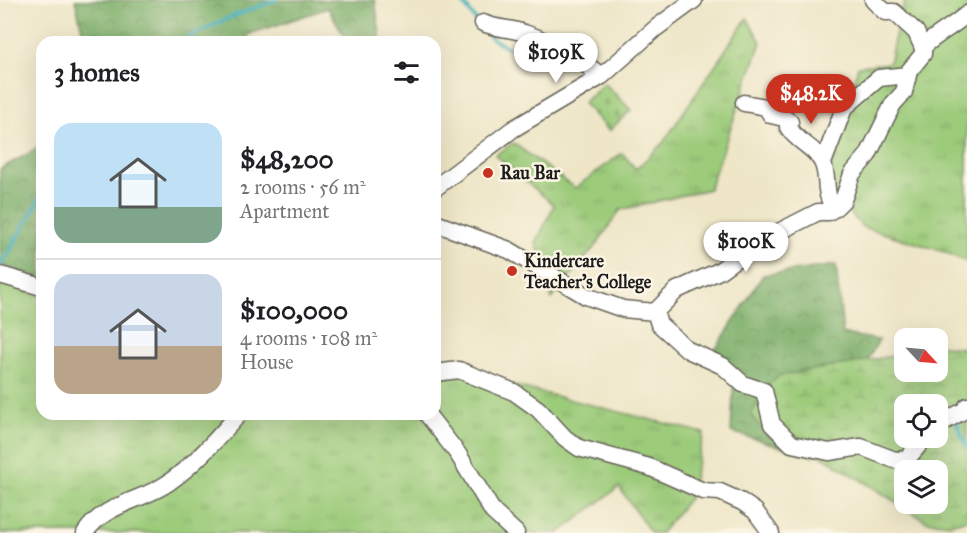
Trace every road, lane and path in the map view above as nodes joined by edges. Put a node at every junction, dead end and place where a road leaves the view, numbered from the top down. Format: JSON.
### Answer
{"nodes":[{"id":1,"x":694,"y":0,"type":"edge"},
{"id":2,"x":873,"y":0,"type":"edge"},
{"id":3,"x":967,"y":14,"type":"edge"},
{"id":4,"x":483,"y":23,"type":"dead end"},
{"id":5,"x":923,"y":48,"type":"junction"},
{"id":6,"x":908,"y":75,"type":"junction"},
{"id":7,"x":602,"y":76,"type":"junction"},
{"id":8,"x":744,"y":103,"type":"dead end"},
{"id":9,"x":823,"y":163,"type":"junction"},
{"id":10,"x":441,"y":183,"type":"edge"},
{"id":11,"x":834,"y":208,"type":"junction"},
{"id":12,"x":441,"y":225,"type":"edge"},
{"id":13,"x":0,"y":275,"type":"edge"},
{"id":14,"x":36,"y":285,"type":"edge"},
{"id":15,"x":655,"y":312,"type":"junction"},
{"id":16,"x":441,"y":372,"type":"edge"},
{"id":17,"x":967,"y":406,"type":"edge"},
{"id":18,"x":948,"y":419,"type":"edge"},
{"id":19,"x":234,"y":420,"type":"edge"},
{"id":20,"x":432,"y":420,"type":"edge"},
{"id":21,"x":917,"y":448,"type":"edge"},
{"id":22,"x":85,"y":533,"type":"edge"},
{"id":23,"x":516,"y":533,"type":"edge"},
{"id":24,"x":771,"y":533,"type":"edge"}],
"edges":[{"from":1,"to":7,"type":"street"},
{"from":2,"to":5,"type":"street"},
{"from":3,"to":5,"type":"street"},
{"from":4,"to":7,"type":"street"},
{"from":5,"to":6,"type":"street"},
{"from":6,"to":9,"type":"street"},
{"from":6,"to":11,"type":"street"},
{"from":7,"to":10,"type":"street"},
{"from":8,"to":9,"type":"street"},
{"from":9,"to":11,"type":"street"},
{"from":11,"to":15,"type":"street"},
{"from":12,"to":15,"type":"street"},
{"from":13,"to":14,"type":"street"},
{"from":15,"to":21,"type":"street"},
{"from":16,"to":24,"type":"street"},
{"from":17,"to":18,"type":"street"},
{"from":19,"to":22,"type":"street"},
{"from":20,"to":23,"type":"street"}]}
